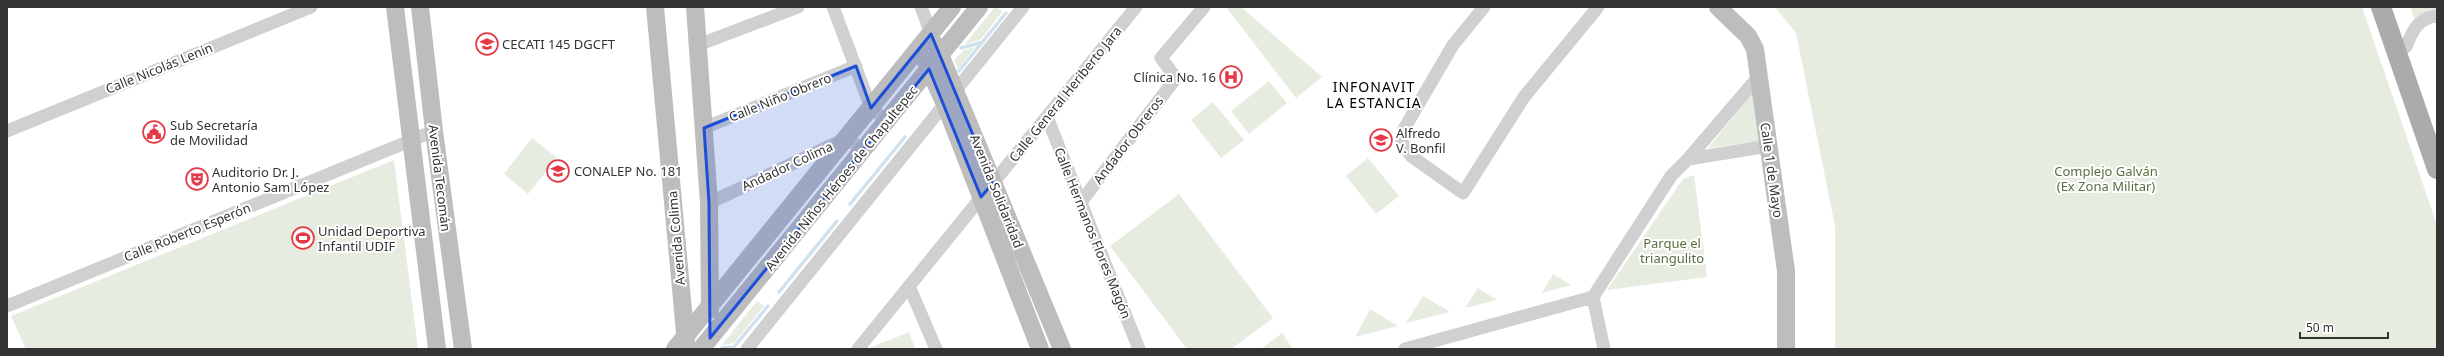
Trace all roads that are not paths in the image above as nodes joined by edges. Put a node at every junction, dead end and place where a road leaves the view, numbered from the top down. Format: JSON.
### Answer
{"nodes":[{"id":1,"x":311,"y":7,"type":"edge"},
{"id":2,"x":395,"y":7,"type":"edge"},
{"id":3,"x":420,"y":7,"type":"edge"},
{"id":4,"x":655,"y":7,"type":"edge"},
{"id":5,"x":695,"y":7,"type":"edge"},
{"id":6,"x":798,"y":7,"type":"edge"},
{"id":7,"x":833,"y":7,"type":"edge"},
{"id":8,"x":921,"y":7,"type":"edge"},
{"id":9,"x":952,"y":7,"type":"edge"},
{"id":10,"x":980,"y":7,"type":"edge"},
{"id":11,"x":1023,"y":7,"type":"edge"},
{"id":12,"x":1136,"y":7,"type":"edge"},
{"id":13,"x":1204,"y":7,"type":"edge"},
{"id":14,"x":1484,"y":7,"type":"edge"},
{"id":15,"x":1598,"y":7,"type":"edge"},
{"id":16,"x":1718,"y":7,"type":"edge"},
{"id":17,"x":2381,"y":7,"type":"edge"},
{"id":18,"x":2394,"y":7,"type":"edge"},
{"id":19,"x":2437,"y":16,"type":"edge"},
{"id":20,"x":931,"y":34,"type":"junction"},
{"id":21,"x":698,"y":44,"type":"junction"},
{"id":22,"x":2406,"y":47,"type":"junction"},
{"id":23,"x":920,"y":48,"type":"junction"},
{"id":24,"x":940,"y":55,"type":"junction"},
{"id":25,"x":856,"y":66,"type":"junction"},
{"id":26,"x":930,"y":69,"type":"junction"},
{"id":27,"x":1759,"y":76,"type":"junction"},
{"id":28,"x":950,"y":97,"type":"junction"},
{"id":29,"x":871,"y":108,"type":"junction"},
{"id":30,"x":1047,"y":117,"type":"junction"},
{"id":31,"x":887,"y":121,"type":"junction"},
{"id":32,"x":704,"y":128,"type":"junction"},
{"id":33,"x":7,"y":131,"type":"edge"},
{"id":34,"x":434,"y":131,"type":"junction"},
{"id":35,"x":2437,"y":136,"type":"edge"},
{"id":36,"x":847,"y":138,"type":"junction"},
{"id":37,"x":410,"y":140,"type":"junction"},
{"id":38,"x":1769,"y":146,"type":"junction"},
{"id":39,"x":864,"y":151,"type":"junction"},
{"id":40,"x":1688,"y":159,"type":"junction"},
{"id":41,"x":2437,"y":169,"type":"edge"},
{"id":42,"x":993,"y":183,"type":"junction"},
{"id":43,"x":981,"y":197,"type":"junction"},
{"id":44,"x":1081,"y":202,"type":"junction"},
{"id":45,"x":709,"y":203,"type":"junction"},
{"id":46,"x":909,"y":286,"type":"junction"},
{"id":47,"x":1593,"y":297,"type":"junction"},
{"id":48,"x":7,"y":306,"type":"edge"},
{"id":49,"x":710,"y":307,"type":"junction"},
{"id":50,"x":682,"y":345,"type":"edge"},
{"id":51,"x":708,"y":345,"type":"edge"},
{"id":52,"x":436,"y":349,"type":"edge"},
{"id":53,"x":463,"y":349,"type":"edge"},
{"id":54,"x":747,"y":349,"type":"edge"},
{"id":55,"x":858,"y":349,"type":"edge"},
{"id":56,"x":936,"y":349,"type":"edge"},
{"id":57,"x":1040,"y":349,"type":"edge"},
{"id":58,"x":1062,"y":349,"type":"edge"},
{"id":59,"x":1139,"y":349,"type":"edge"},
{"id":60,"x":1405,"y":349,"type":"edge"},
{"id":61,"x":1604,"y":349,"type":"edge"},
{"id":62,"x":1786,"y":349,"type":"edge"}],
"edges":[{"from":1,"to":33,"type":"street","name":"Calle Nicolás Lenin"},
{"from":2,"to":37,"type":"street","name":"Avenida Tecomán"},
{"from":3,"to":34,"type":"street","name":"Avenida Tecomán"},
{"from":4,"to":50,"type":"street","name":"Avenida Colima"},
{"from":5,"to":21,"type":"street"},
{"from":6,"to":21,"type":"street"},
{"from":7,"to":25,"type":"street"},
{"from":8,"to":20,"type":"street"},
{"from":9,"to":20,"type":"street","name":"Avenida Niños Héroes de Chapultepec"},
{"from":10,"to":24,"type":"street","name":"Avenida Niños Héroes de Chapultepec"},
{"from":11,"to":28,"type":"street"},
{"from":12,"to":30,"type":"street","name":"Calle General Heriberto Jara"},
{"from":13,"to":44,"type":"street","name":"Andador Obreros"},
{"from":14,"to":15,"type":"street"},
{"from":16,"to":27,"type":"street","name":"Calle 1 de Mayo"},
{"from":17,"to":41,"type":"main road"},
{"from":18,"to":22,"type":"main road"},
{"from":19,"to":22,"type":"street"},
{"from":20,"to":23,"type":"street","name":"Avenida Niños Héroes de Chapultepec"},
{"from":20,"to":24,"type":"street","name":"Avenida Solidaridad"},
{"from":21,"to":32,"type":"street"},
{"from":22,"to":35,"type":"main road"},
{"from":23,"to":26,"type":"street","name":"Avenida Solidaridad"},
{"from":23,"to":29,"type":"street","name":"Avenida Niños Héroes de Chapultepec"},
{"from":24,"to":26,"type":"street","name":"Avenida Niños Héroes de Chapultepec"},
{"from":24,"to":28,"type":"street","name":"Avenida Solidaridad"},
{"from":25,"to":29,"type":"street"},
{"from":25,"to":32,"type":"street","name":"Calle Niño Obrero"},
{"from":26,"to":28,"type":"street","name":"Avenida Solidaridad"},
{"from":26,"to":31,"type":"street","name":"Avenida Niños Héroes de Chapultepec"},
{"from":27,"to":38,"type":"street","name":"Calle 1 de Mayo"},
{"from":27,"to":40,"type":"street"},
{"from":28,"to":42,"type":"street","name":"Avenida Solidaridad"},
{"from":28,"to":43,"type":"street","name":"Avenida Solidaridad"},
{"from":28,"to":54,"type":"street"},
{"from":29,"to":31,"type":"street"},
{"from":29,"to":36,"type":"street","name":"Avenida Niños Héroes de Chapultepec"},
{"from":30,"to":42,"type":"street","name":"Calle General Heriberto Jara"},
{"from":30,"to":44,"type":"street","name":"Calle Hermanos Flores Magón"},
{"from":31,"to":39,"type":"street","name":"Avenida Niños Héroes de Chapultepec"},
{"from":32,"to":45,"type":"street"},
{"from":34,"to":37,"type":"street","name":"Calle Roberto Esperón"},
{"from":34,"to":53,"type":"street","name":"Avenida Tecomán"},
{"from":36,"to":39,"type":"street","name":"Andador Colima"},
{"from":36,"to":45,"type":"street","name":"Andador Colima"},
{"from":36,"to":49,"type":"street","name":"Avenida Niños Héroes de Chapultepec"},
{"from":37,"to":48,"type":"street","name":"Calle Roberto Esperón"},
{"from":37,"to":52,"type":"street","name":"Avenida Tecomán"},
{"from":38,"to":40,"type":"street"},
{"from":38,"to":62,"type":"street","name":"Calle 1 de Mayo"},
{"from":39,"to":51,"type":"street","name":"Avenida Niños Héroes de Chapultepec"},
{"from":40,"to":47,"type":"street"},
{"from":42,"to":43,"type":"street","name":"Calle General Heriberto Jara"},
{"from":42,"to":58,"type":"street","name":"Avenida Solidaridad"},
{"from":43,"to":46,"type":"street","name":"Calle General Heriberto Jara"},
{"from":43,"to":57,"type":"street","name":"Avenida Solidaridad"},
{"from":44,"to":59,"type":"street","name":"Calle Hermanos Flores Magón"},
{"from":45,"to":49,"type":"street"},
{"from":46,"to":55,"type":"street","name":"Calle General Heriberto Jara"},
{"from":46,"to":56,"type":"street"},
{"from":47,"to":60,"type":"street"},
{"from":47,"to":61,"type":"street"},
{"from":49,"to":50,"type":"street","name":"Avenida Niños Héroes de Chapultepec"},
{"from":49,"to":51,"type":"street"}]}
